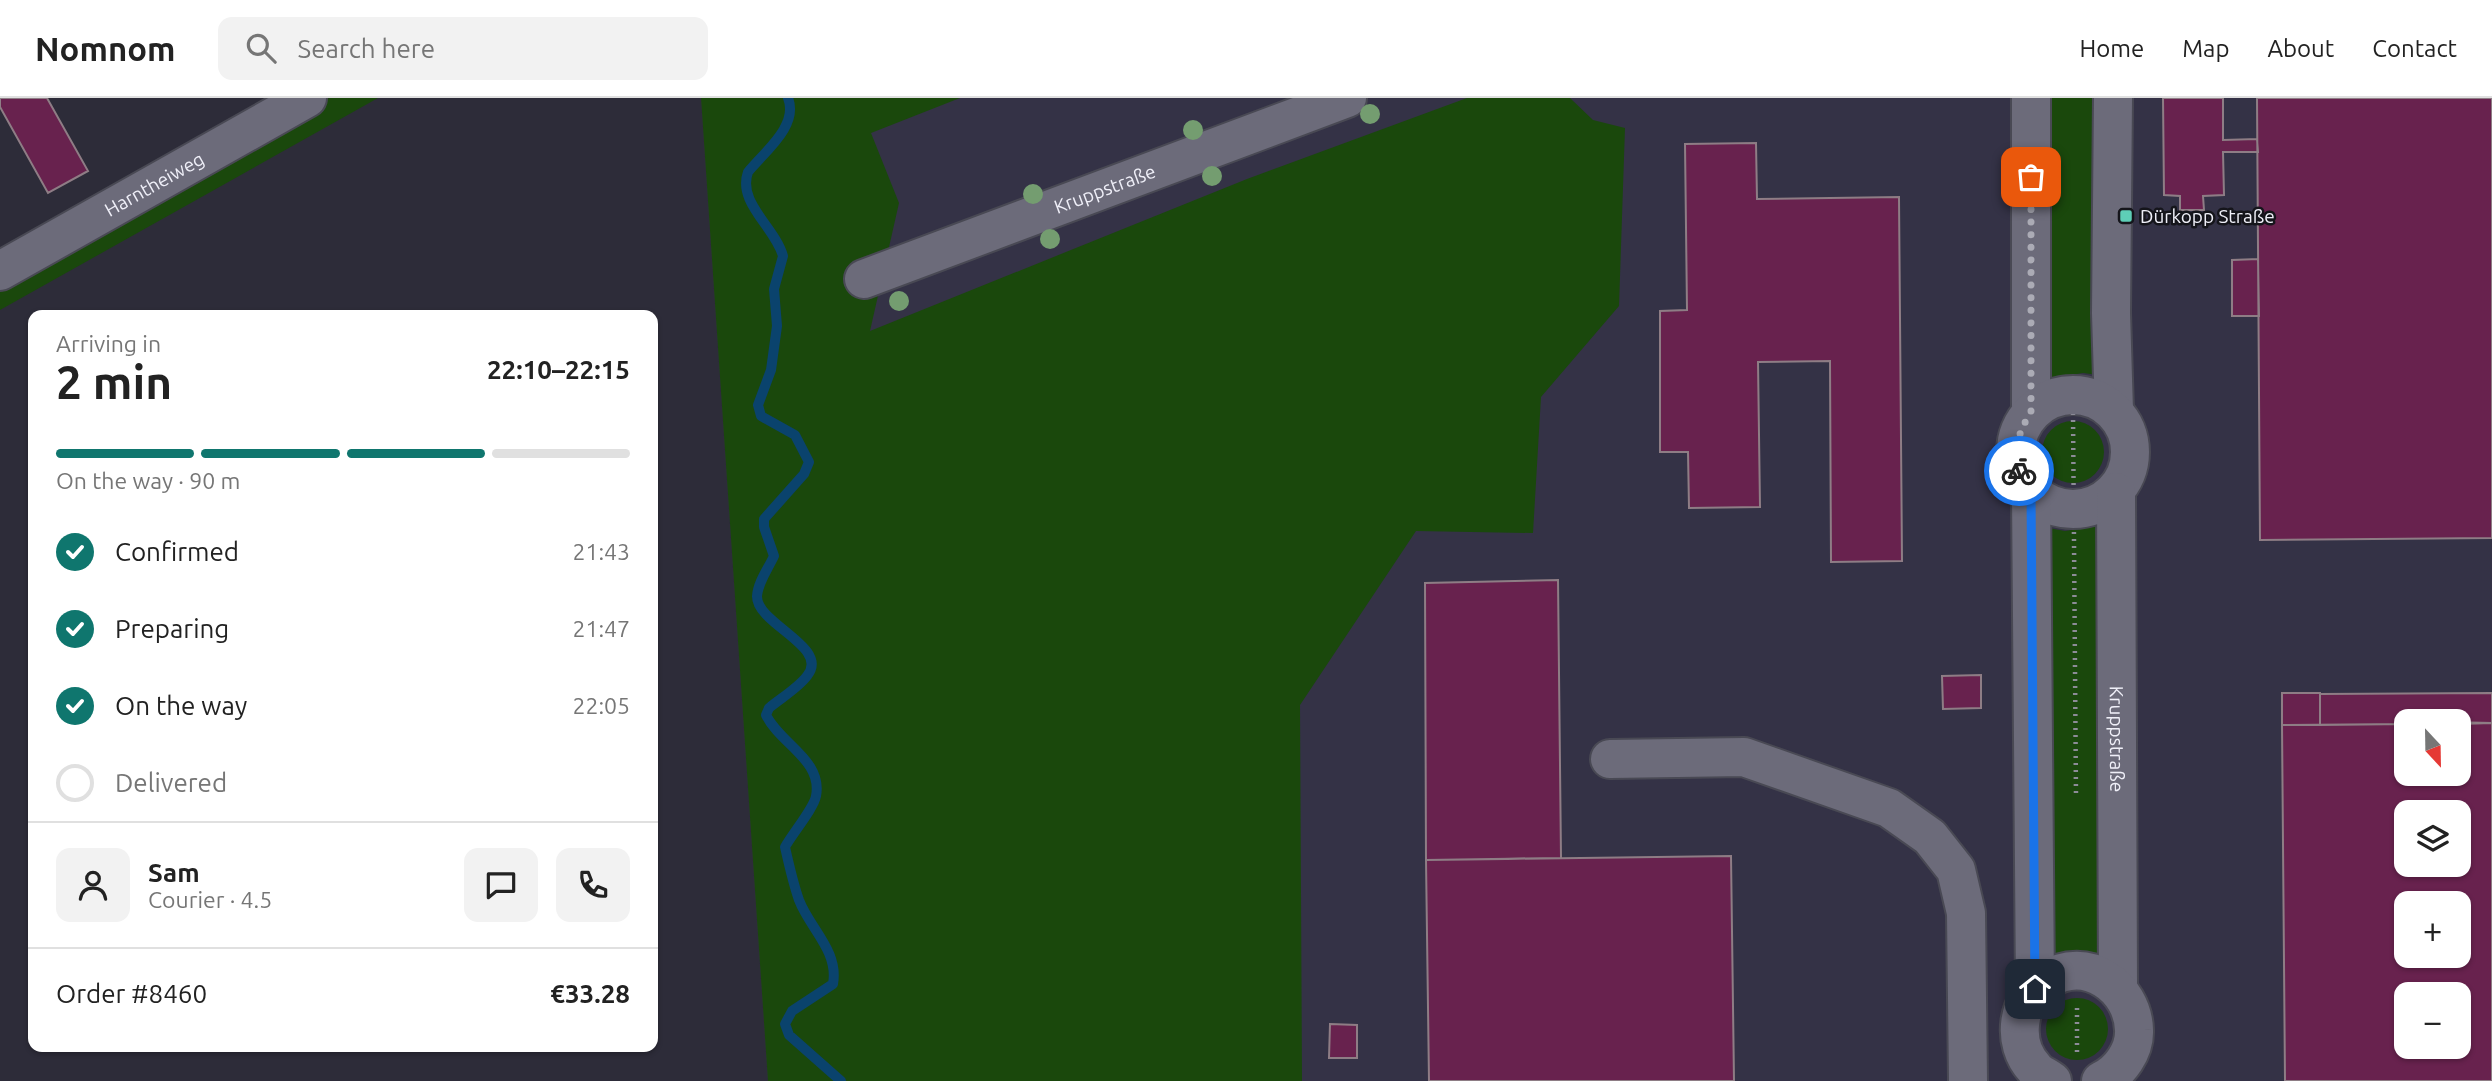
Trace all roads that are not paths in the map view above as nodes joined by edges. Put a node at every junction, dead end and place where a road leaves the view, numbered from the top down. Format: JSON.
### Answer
{"nodes":[{"id":1,"x":307,"y":98,"type":"edge"},
{"id":2,"x":1347,"y":98,"type":"edge"},
{"id":3,"x":2031,"y":98,"type":"edge"},
{"id":4,"x":2113,"y":98,"type":"edge"},
{"id":5,"x":0,"y":271,"type":"edge"},
{"id":6,"x":864,"y":279,"type":"dead end"},
{"id":7,"x":2114,"y":411,"type":"junction"},
{"id":8,"x":2031,"y":412,"type":"junction"},
{"id":9,"x":2031,"y":492,"type":"junction"},
{"id":10,"x":2116,"y":492,"type":"junction"},
{"id":11,"x":1610,"y":759,"type":"dead end"},
{"id":12,"x":2118,"y":987,"type":"junction"},
{"id":13,"x":2035,"y":989,"type":"junction"},
{"id":14,"x":2077,"y":1073,"type":"edge"},
{"id":15,"x":1968,"y":1081,"type":"edge"}],
"edges":[{"from":1,"to":5,"type":"street","name":"Harntheiweg"},
{"from":2,"to":6,"type":"street","name":"Kruppstraße"},
{"from":3,"to":8,"type":"street"},
{"from":4,"to":7,"type":"street","name":"Kruppstraße"},
{"from":7,"to":8,"type":"street"},
{"from":7,"to":10,"type":"street","name":"Kruppstraße"},
{"from":8,"to":9,"type":"street"},
{"from":9,"to":10,"type":"street"},
{"from":9,"to":13,"type":"street"},
{"from":10,"to":12,"type":"street","name":"Kruppstraße"},
{"from":11,"to":15,"type":"street"},
{"from":12,"to":13,"type":"street"},
{"from":12,"to":14,"type":"street","name":"Kruppstraße"},
{"from":13,"to":14,"type":"street"}]}
